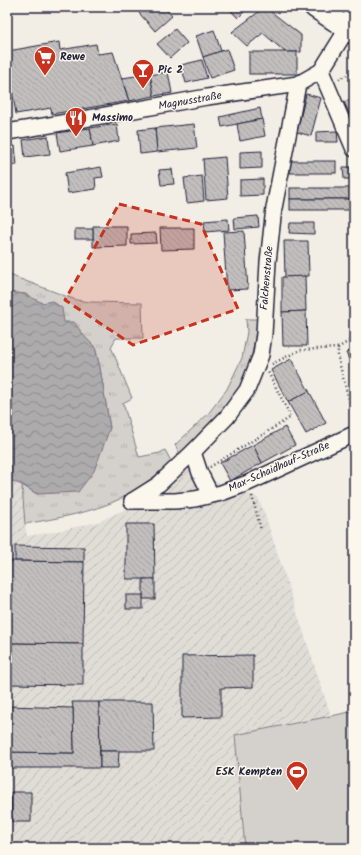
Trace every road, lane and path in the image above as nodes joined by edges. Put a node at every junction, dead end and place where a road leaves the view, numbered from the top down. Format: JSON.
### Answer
{"nodes":[{"id":1,"x":315,"y":7,"type":"edge"},
{"id":2,"x":354,"y":7,"type":"edge"},
{"id":3,"x":351,"y":31,"type":"edge"},
{"id":4,"x":321,"y":71,"type":"junction"},
{"id":5,"x":298,"y":84,"type":"junction"},
{"id":6,"x":7,"y":132,"type":"edge"},
{"id":7,"x":354,"y":149,"type":"edge"},
{"id":8,"x":354,"y":339,"type":"edge"},
{"id":9,"x":338,"y":348,"type":"junction"},
{"id":10,"x":354,"y":418,"type":"edge"},
{"id":11,"x":354,"y":434,"type":"edge"},
{"id":12,"x":193,"y":452,"type":"junction"},
{"id":13,"x":200,"y":473,"type":"junction"},
{"id":14,"x":248,"y":483,"type":"junction"},
{"id":15,"x":212,"y":495,"type":"junction"},
{"id":16,"x":132,"y":501,"type":"joint"},
{"id":17,"x":261,"y":530,"type":"dead end"}],
"edges":[{"from":1,"to":3,"type":"main road"},
{"from":2,"to":3,"type":"street","name":"Magnusstraße"},
{"from":3,"to":4,"type":"street","name":"Magnusstraße"},
{"from":4,"to":5,"type":"street","name":"Magnusstraße"},
{"from":4,"to":7,"type":"street"},
{"from":5,"to":6,"type":"street","name":"Magnusstraße"},
{"from":5,"to":12,"type":"street","name":"Falchenstraße"},
{"from":8,"to":9,"type":"path"},
{"from":9,"to":10,"type":"path"},
{"from":9,"to":13,"type":"path"},
{"from":11,"to":14,"type":"street","name":"Max-Schaidhauf-Straße"},
{"from":12,"to":13,"type":"street"},
{"from":12,"to":16,"type":"street","name":"Falchenstraße"},
{"from":13,"to":15,"type":"street"},
{"from":14,"to":15,"type":"street","name":"Max-Schaidhauf-Straße"},
{"from":14,"to":17,"type":"path"},
{"from":15,"to":16,"type":"street","name":"Max-Schaidhauf-Straße"}]}
